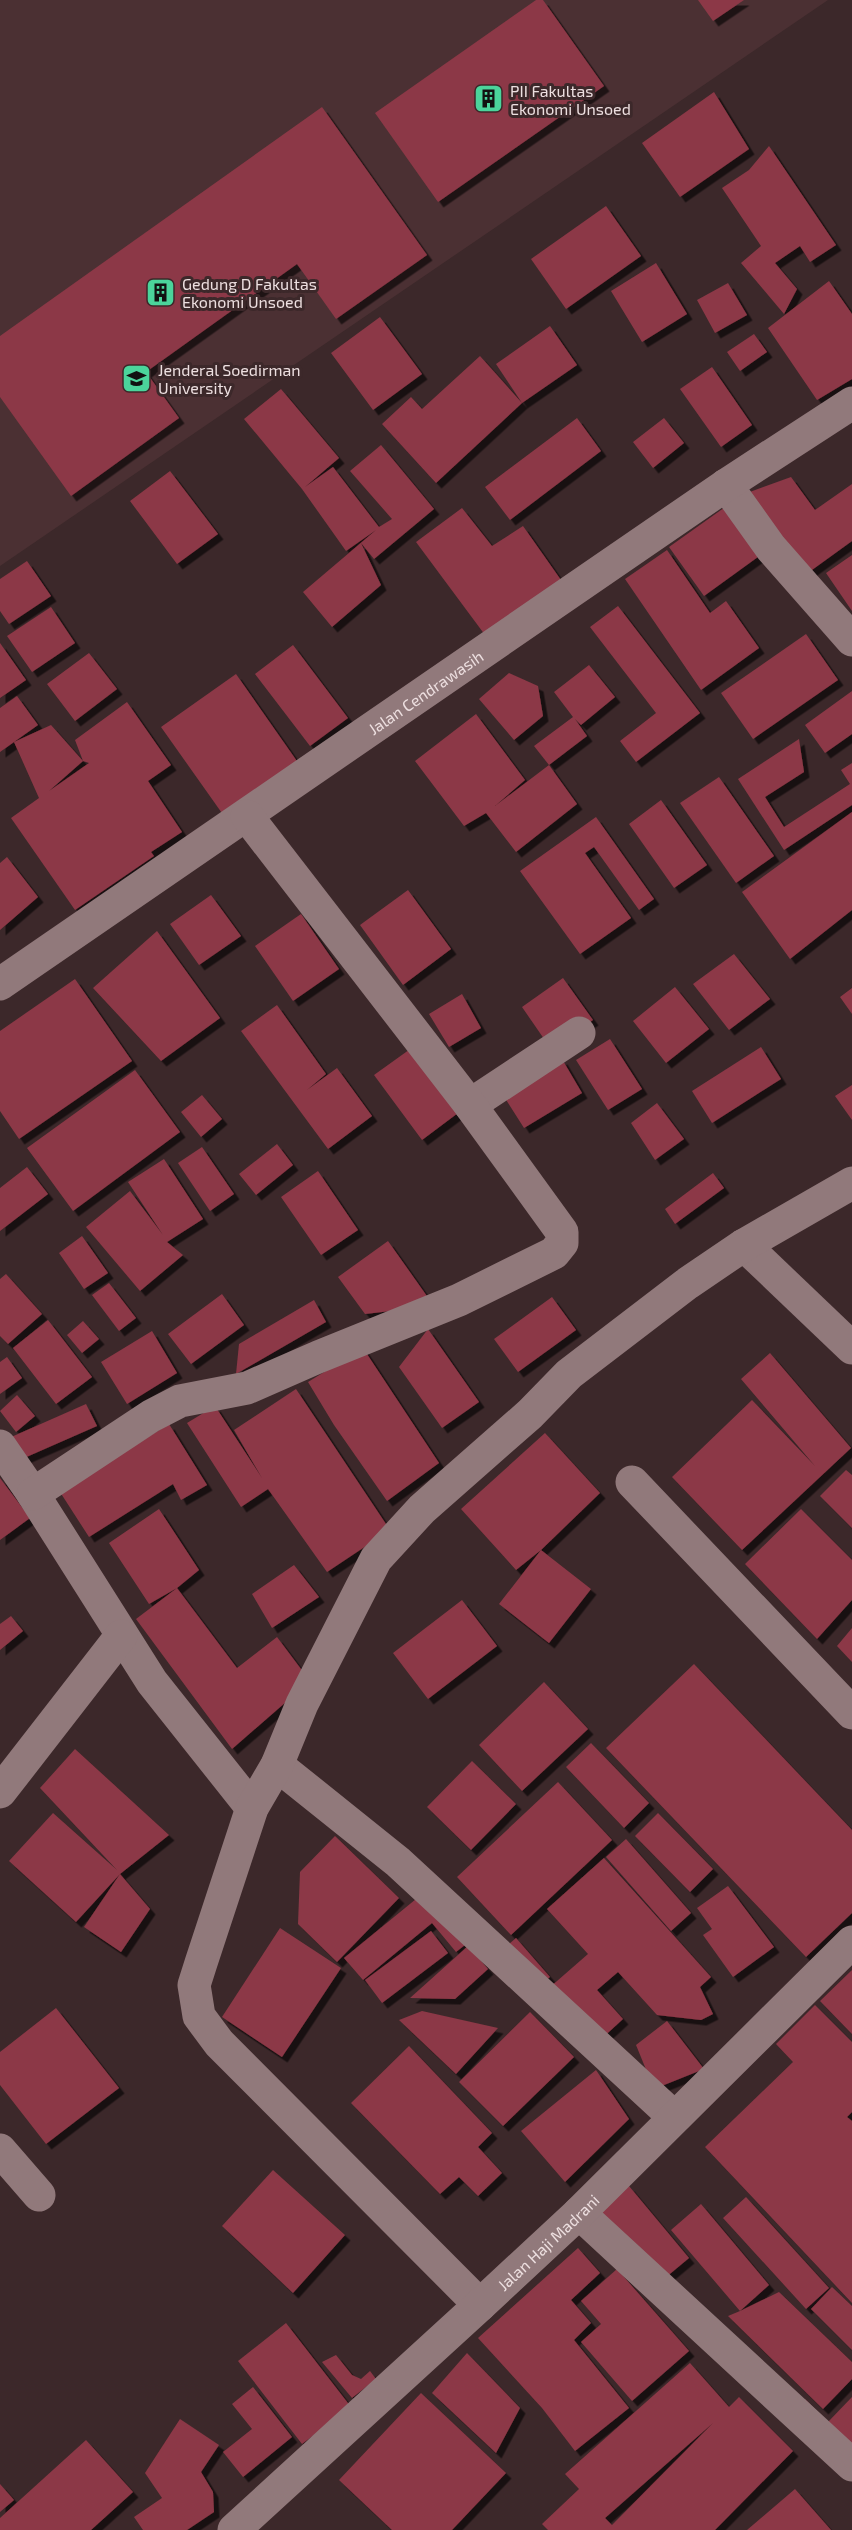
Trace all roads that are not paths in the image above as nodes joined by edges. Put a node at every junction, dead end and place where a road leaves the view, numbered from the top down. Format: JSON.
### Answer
{"nodes":[{"id":1,"x":852,"y":403,"type":"edge"},
{"id":2,"x":726,"y":485,"type":"junction"},
{"id":3,"x":852,"y":640,"type":"edge"},
{"id":4,"x":247,"y":816,"type":"junction"},
{"id":5,"x":0,"y":984,"type":"edge"},
{"id":6,"x":579,"y":1033,"type":"dead end"},
{"id":7,"x":470,"y":1105,"type":"junction"},
{"id":8,"x":852,"y":1183,"type":"edge"},
{"id":9,"x":744,"y":1245,"type":"junction"},
{"id":10,"x":852,"y":1348,"type":"edge"},
{"id":11,"x":0,"y":1446,"type":"edge"},
{"id":12,"x":632,"y":1482,"type":"dead end"},
{"id":13,"x":33,"y":1494,"type":"junction"},
{"id":14,"x":121,"y":1636,"type":"junction"},
{"id":15,"x":852,"y":1713,"type":"edge"},
{"id":16,"x":277,"y":1765,"type":"junction"},
{"id":17,"x":0,"y":1792,"type":"edge"},
{"id":18,"x":252,"y":1808,"type":"junction"},
{"id":19,"x":850,"y":1946,"type":"edge"},
{"id":20,"x":674,"y":2117,"type":"junction"},
{"id":21,"x":0,"y":2150,"type":"edge"},
{"id":22,"x":39,"y":2195,"type":"dead end"},
{"id":23,"x":579,"y":2212,"type":"junction"},
{"id":24,"x":480,"y":2305,"type":"junction"},
{"id":25,"x":852,"y":2465,"type":"edge"},
{"id":26,"x":234,"y":2530,"type":"edge"}],
"edges":[{"from":1,"to":2,"type":"street","name":"Jalan Cendrawasih"},
{"from":2,"to":3,"type":"street"},
{"from":2,"to":4,"type":"street","name":"Jalan Cendrawasih"},
{"from":4,"to":5,"type":"street","name":"Jalan Cendrawasih"},
{"from":4,"to":7,"type":"street"},
{"from":6,"to":7,"type":"street"},
{"from":7,"to":13,"type":"street"},
{"from":8,"to":9,"type":"street"},
{"from":9,"to":10,"type":"street"},
{"from":9,"to":16,"type":"street"},
{"from":11,"to":13,"type":"street"},
{"from":12,"to":15,"type":"street"},
{"from":13,"to":14,"type":"street"},
{"from":14,"to":17,"type":"street"},
{"from":14,"to":18,"type":"street"},
{"from":16,"to":18,"type":"street"},
{"from":16,"to":20,"type":"street"},
{"from":18,"to":24,"type":"street"},
{"from":19,"to":20,"type":"street","name":"Jalan Haji Madrani"},
{"from":20,"to":23,"type":"street","name":"Jalan Haji Madrani"},
{"from":21,"to":22,"type":"street"},
{"from":23,"to":24,"type":"street","name":"Jalan Haji Madrani"},
{"from":23,"to":25,"type":"street"},
{"from":24,"to":26,"type":"street","name":"Jalan Haji Madrani"}]}
